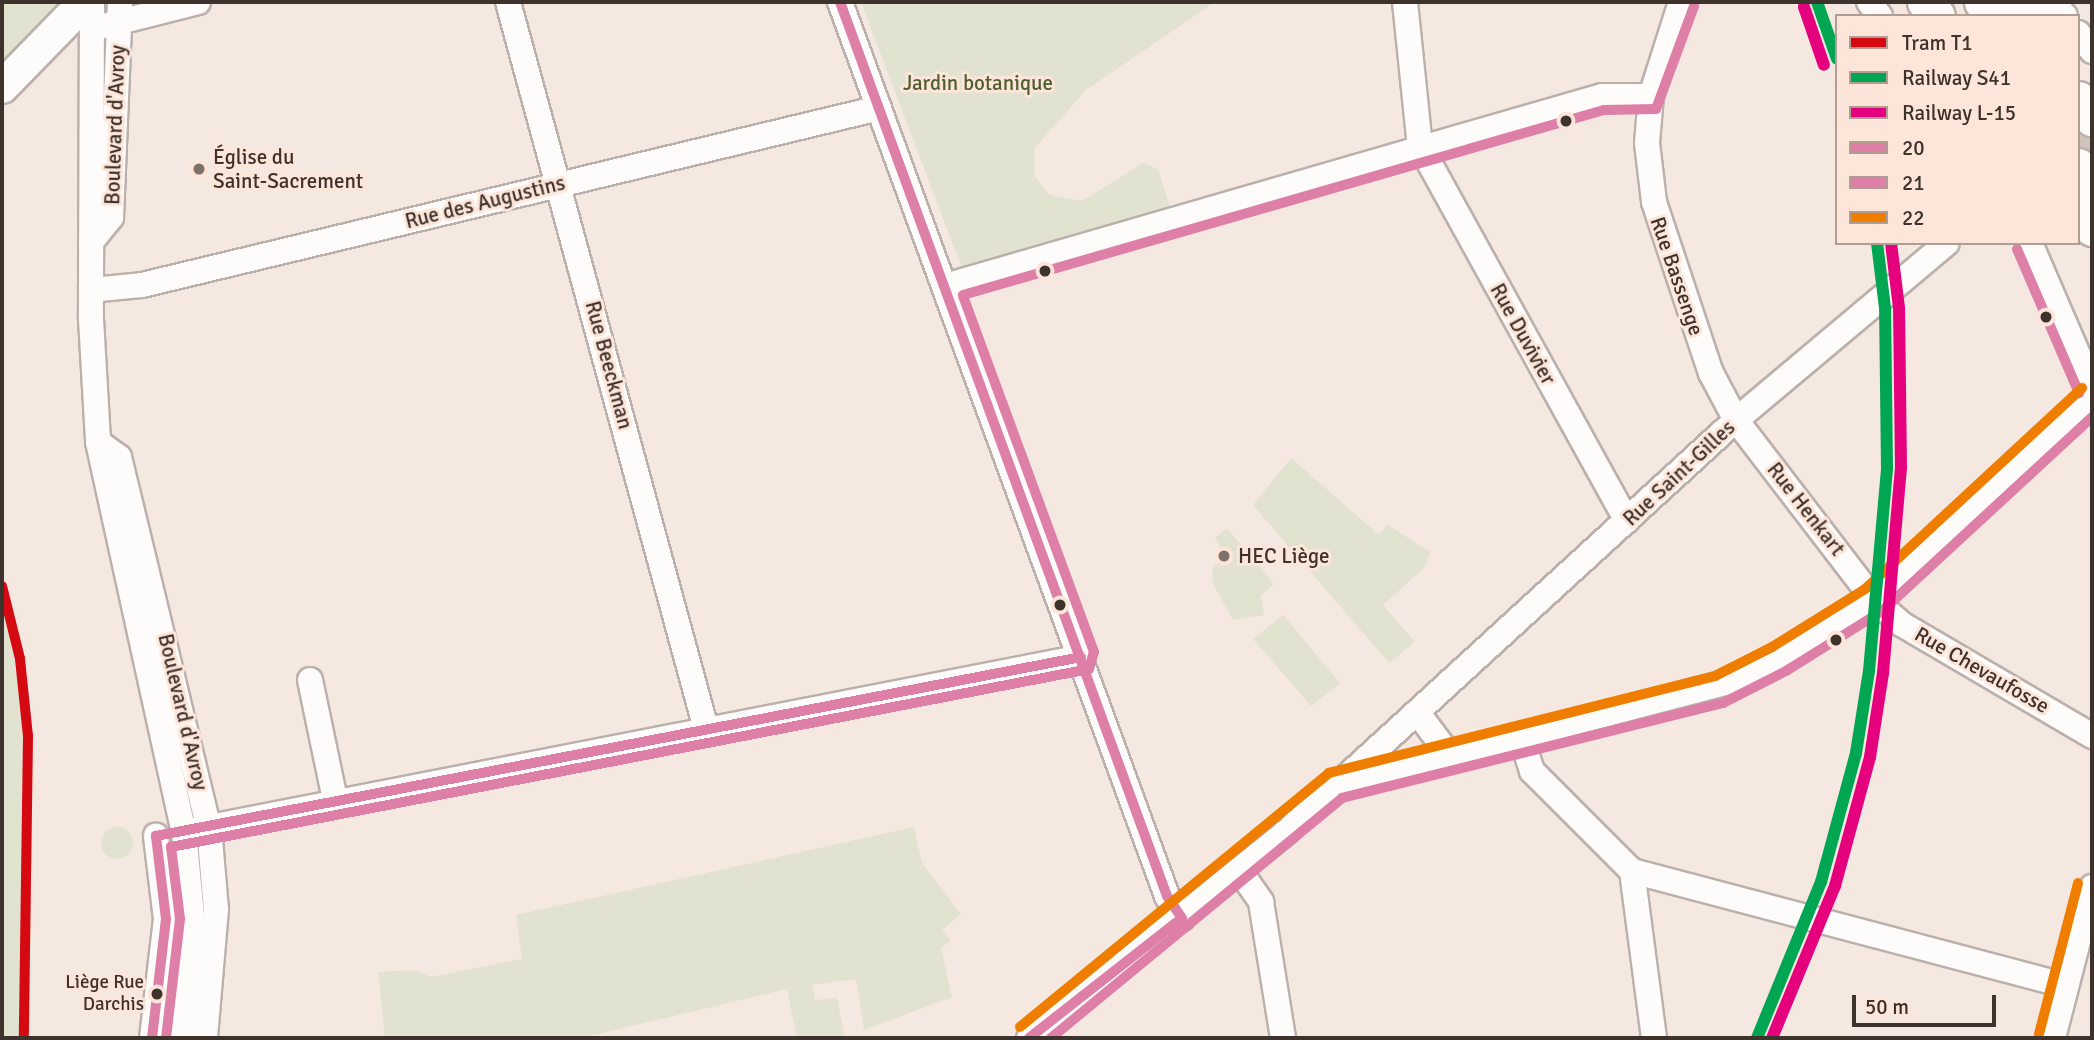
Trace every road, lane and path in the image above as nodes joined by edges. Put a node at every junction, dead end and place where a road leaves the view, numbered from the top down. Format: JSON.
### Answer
{"nodes":[{"id":1,"x":92,"y":2,"type":"edge"},
{"id":2,"x":198,"y":2,"type":"edge"},
{"id":3,"x":508,"y":2,"type":"edge"},
{"id":4,"x":841,"y":2,"type":"edge"},
{"id":5,"x":1405,"y":2,"type":"edge"},
{"id":6,"x":1681,"y":2,"type":"edge"},
{"id":7,"x":89,"y":14,"type":"edge"},
{"id":8,"x":120,"y":14,"type":"edge"},
{"id":9,"x":2080,"y":36,"type":"edge"},
{"id":10,"x":2092,"y":51,"type":"edge"},
{"id":11,"x":2080,"y":82,"type":"edge"},
{"id":12,"x":2,"y":87,"type":"edge"},
{"id":13,"x":1651,"y":96,"type":"junction"},
{"id":14,"x":2092,"y":97,"type":"edge"},
{"id":15,"x":2080,"y":102,"type":"edge"},
{"id":16,"x":879,"y":108,"type":"junction"},
{"id":17,"x":2092,"y":118,"type":"edge"},
{"id":18,"x":2080,"y":128,"type":"edge"},
{"id":19,"x":2092,"y":143,"type":"edge"},
{"id":20,"x":1420,"y":146,"type":"junction"},
{"id":21,"x":2080,"y":169,"type":"edge"},
{"id":22,"x":559,"y":183,"type":"junction"},
{"id":23,"x":2092,"y":184,"type":"edge"},
{"id":24,"x":2080,"y":198,"type":"edge"},
{"id":25,"x":2080,"y":213,"type":"edge"},
{"id":26,"x":2092,"y":213,"type":"edge"},
{"id":27,"x":2092,"y":228,"type":"edge"},
{"id":28,"x":91,"y":242,"type":"junction"},
{"id":29,"x":1945,"y":245,"type":"edge"},
{"id":30,"x":2031,"y":245,"type":"edge"},
{"id":31,"x":945,"y":286,"type":"junction"},
{"id":32,"x":90,"y":290,"type":"junction"},
{"id":33,"x":2092,"y":387,"type":"edge"},
{"id":34,"x":2092,"y":398,"type":"edge"},
{"id":35,"x":1736,"y":420,"type":"junction"},
{"id":36,"x":98,"y":442,"type":"junction"},
{"id":37,"x":1627,"y":521,"type":"junction"},
{"id":38,"x":1874,"y":600,"type":"junction"},
{"id":39,"x":1081,"y":657,"type":"junction"},
{"id":40,"x":310,"y":680,"type":"dead end"},
{"id":41,"x":1418,"y":712,"type":"junction"},
{"id":42,"x":706,"y":729,"type":"junction"},
{"id":43,"x":2092,"y":736,"type":"edge"},
{"id":44,"x":1521,"y":737,"type":"junction"},
{"id":45,"x":1450,"y":756,"type":"junction"},
{"id":46,"x":1336,"y":785,"type":"junction"},
{"id":47,"x":335,"y":800,"type":"junction"},
{"id":48,"x":209,"y":828,"type":"junction"},
{"id":49,"x":184,"y":832,"type":"junction"},
{"id":50,"x":156,"y":836,"type":"dead end"},
{"id":51,"x":1239,"y":870,"type":"junction"},
{"id":52,"x":1632,"y":871,"type":"junction"},
{"id":53,"x":2092,"y":887,"type":"edge"},
{"id":54,"x":1182,"y":918,"type":"junction"},
{"id":55,"x":2066,"y":986,"type":"junction"},
{"id":56,"x":152,"y":1038,"type":"edge"},
{"id":57,"x":182,"y":1038,"type":"edge"},
{"id":58,"x":205,"y":1038,"type":"edge"},
{"id":59,"x":1029,"y":1038,"type":"edge"},
{"id":60,"x":1283,"y":1038,"type":"edge"},
{"id":61,"x":1654,"y":1038,"type":"edge"},
{"id":62,"x":2053,"y":1038,"type":"edge"}],
"edges":[{"from":1,"to":7,"type":"street","name":"Boulevard d'Avroy"},
{"from":2,"to":8,"type":"street"},
{"from":3,"to":22,"type":"street","name":"Rue Beeckman"},
{"from":4,"to":16,"type":"street"},
{"from":5,"to":20,"type":"street"},
{"from":6,"to":13,"type":"street","name":"Rue Bassenge"},
{"from":7,"to":8,"type":"street"},
{"from":7,"to":12,"type":"main road"},
{"from":7,"to":28,"type":"street","name":"Boulevard d'Avroy"},
{"from":8,"to":28,"type":"street","name":"Boulevard d'Avroy"},
{"from":9,"to":10,"type":"street"},
{"from":11,"to":14,"type":"highway"},
{"from":13,"to":20,"type":"street"},
{"from":13,"to":35,"type":"street","name":"Rue Bassenge"},
{"from":15,"to":17,"type":"highway"},
{"from":16,"to":22,"type":"street","name":"Rue des Augustins"},
{"from":16,"to":31,"type":"street"},
{"from":18,"to":19,"type":"highway"},
{"from":20,"to":31,"type":"street"},
{"from":20,"to":37,"type":"street","name":"Rue Duvivier"},
{"from":21,"to":23,"type":"highway"},
{"from":22,"to":32,"type":"street","name":"Rue des Augustins"},
{"from":22,"to":42,"type":"street","name":"Rue Beeckman"},
{"from":24,"to":26,"type":"highway"},
{"from":25,"to":27,"type":"highway"},
{"from":28,"to":32,"type":"street","name":"Boulevard d'Avroy"},
{"from":29,"to":35,"type":"street","name":"Rue Saint-Gilles"},
{"from":30,"to":33,"type":"street"},
{"from":31,"to":39,"type":"street"},
{"from":32,"to":36,"type":"street","name":"Boulevard d'Avroy"},
{"from":34,"to":38,"type":"street"},
{"from":35,"to":37,"type":"street","name":"Rue Saint-Gilles"},
{"from":35,"to":38,"type":"street","name":"Rue Henkart"},
{"from":36,"to":48,"type":"street","name":"Boulevard d'Avroy"},
{"from":36,"to":49,"type":"street","name":"Boulevard d'Avroy"},
{"from":37,"to":41,"type":"street","name":"Rue Saint-Gilles"},
{"from":38,"to":43,"type":"street","name":"Rue Chevaufosse"},
{"from":38,"to":44,"type":"street"},
{"from":39,"to":42,"type":"street"},
{"from":39,"to":54,"type":"street"},
{"from":40,"to":47,"type":"street"},
{"from":41,"to":45,"type":"street"},
{"from":41,"to":46,"type":"street","name":"Rue Saint-Gilles"},
{"from":42,"to":47,"type":"street"},
{"from":44,"to":45,"type":"street"},
{"from":44,"to":52,"type":"street"},
{"from":45,"to":46,"type":"street"},
{"from":46,"to":51,"type":"street","name":"Rue Saint-Gilles"},
{"from":47,"to":48,"type":"street"},
{"from":48,"to":49,"type":"street"},
{"from":48,"to":58,"type":"street","name":"Boulevard d'Avroy"},
{"from":49,"to":57,"type":"street","name":"Boulevard d'Avroy"},
{"from":50,"to":56,"type":"street"},
{"from":51,"to":54,"type":"street","name":"Rue Saint-Gilles"},
{"from":51,"to":60,"type":"street"},
{"from":52,"to":55,"type":"street"},
{"from":52,"to":61,"type":"street"},
{"from":53,"to":55,"type":"street"},
{"from":54,"to":59,"type":"street","name":"Rue Saint-Gilles"},
{"from":55,"to":62,"type":"street"}]}
